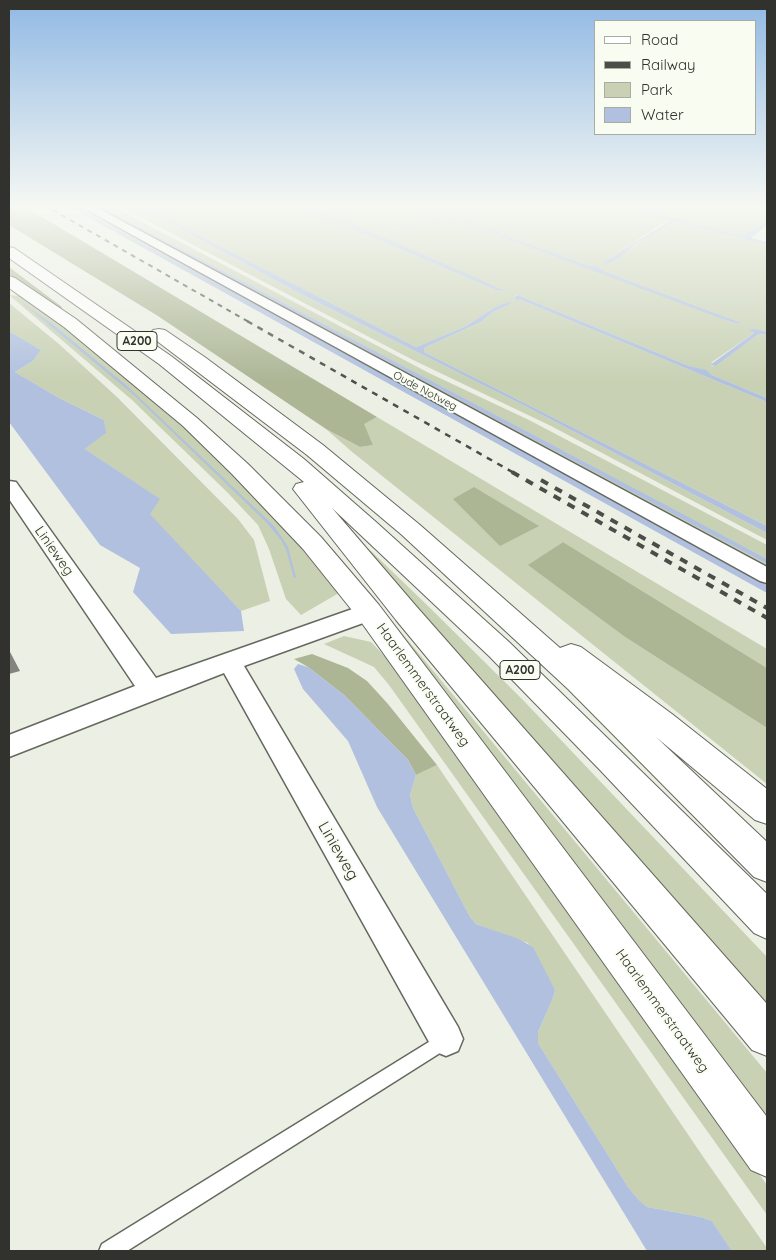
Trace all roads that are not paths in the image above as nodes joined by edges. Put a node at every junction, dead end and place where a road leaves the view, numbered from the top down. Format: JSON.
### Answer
{"nodes":[{"id":1,"x":27,"y":264,"type":"edge"},
{"id":2,"x":52,"y":264,"type":"edge"},
{"id":3,"x":191,"y":264,"type":"edge"},
{"id":4,"x":11,"y":285,"type":"edge"},
{"id":5,"x":260,"y":436,"type":"junction"},
{"id":6,"x":9,"y":486,"type":"edge"},
{"id":7,"x":767,"y":576,"type":"edge"},
{"id":8,"x":483,"y":594,"type":"junction"},
{"id":9,"x":369,"y":612,"type":"junction"},
{"id":10,"x":230,"y":663,"type":"junction"},
{"id":11,"x":151,"y":690,"type":"junction"},
{"id":12,"x":9,"y":746,"type":"edge"},
{"id":13,"x":767,"y":809,"type":"edge"},
{"id":14,"x":767,"y":865,"type":"edge"},
{"id":15,"x":767,"y":920,"type":"edge"},
{"id":16,"x":767,"y":1035,"type":"edge"},
{"id":17,"x":446,"y":1039,"type":"joint"},
{"id":18,"x":767,"y":1154,"type":"edge"},
{"id":19,"x":109,"y":1251,"type":"edge"}],
"edges":[{"from":1,"to":5,"type":"main road","number":"A200"},
{"from":2,"to":8,"type":"main road","number":"A200"},
{"from":3,"to":7,"type":"street","name":"Oude Notweg"},
{"from":4,"to":9,"type":"main road","name":"Haarlemmerstraatweg"},
{"from":5,"to":15,"type":"main road","number":"A200"},
{"from":5,"to":16,"type":"main road","number":"A200"},
{"from":6,"to":11,"type":"street","name":"Linieweg"},
{"from":8,"to":13,"type":"main road","number":"A200"},
{"from":8,"to":14,"type":"main road","number":"A200"},
{"from":9,"to":10,"type":"street"},
{"from":9,"to":18,"type":"main road","name":"Haarlemmerstraatweg"},
{"from":10,"to":11,"type":"street"},
{"from":10,"to":17,"type":"street","name":"Linieweg"},
{"from":11,"to":12,"type":"street"},
{"from":17,"to":19,"type":"lane"}]}
